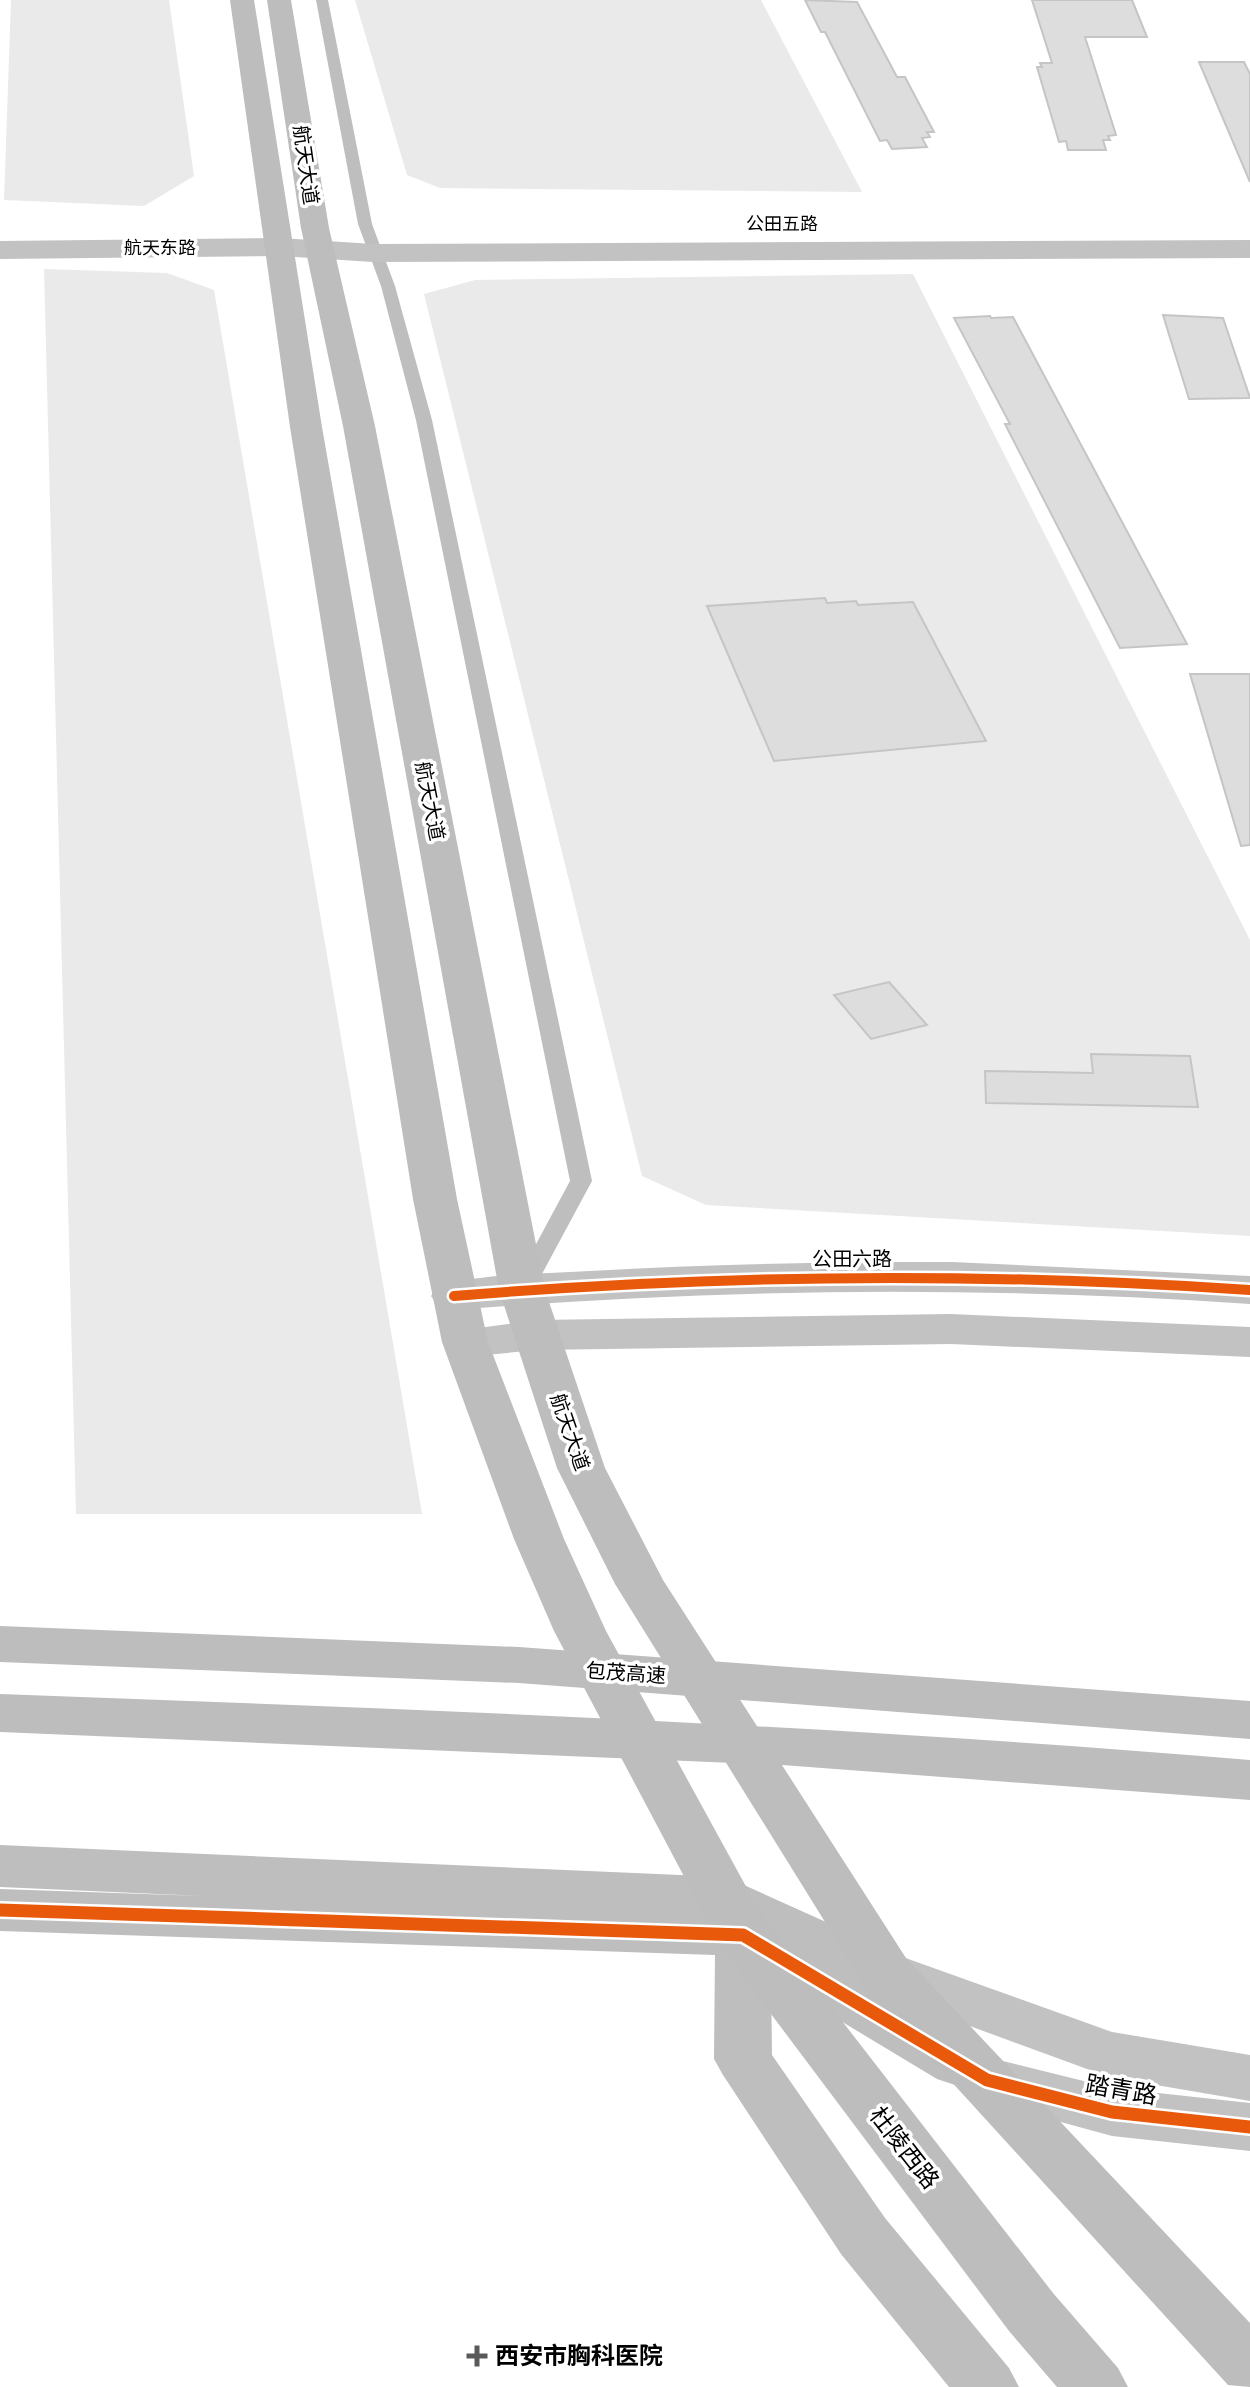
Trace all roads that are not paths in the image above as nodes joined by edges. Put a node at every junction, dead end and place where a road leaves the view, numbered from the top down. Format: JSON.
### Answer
{"nodes":[{"id":1,"x":242,"y":0,"type":"edge"},
{"id":2,"x":279,"y":0,"type":"edge"},
{"id":3,"x":322,"y":0,"type":"edge"},
{"id":4,"x":1250,"y":223,"type":"edge"},
{"id":5,"x":365,"y":224,"type":"junction"},
{"id":6,"x":397,"y":224,"type":"dead end"},
{"id":7,"x":839,"y":224,"type":"dead end"},
{"id":8,"x":0,"y":233,"type":"edge"},
{"id":9,"x":279,"y":238,"type":"junction"},
{"id":10,"x":318,"y":239,"type":"junction"},
{"id":11,"x":1250,"y":249,"type":"edge"},
{"id":12,"x":0,"y":250,"type":"edge"},
{"id":13,"x":373,"y":253,"type":"junction"},
{"id":14,"x":522,"y":1290,"type":"junction"},
{"id":15,"x":1250,"y":1290,"type":"edge"},
{"id":16,"x":454,"y":1296,"type":"junction"},
{"id":17,"x":537,"y":1335,"type":"junction"},
{"id":18,"x":465,"y":1342,"type":"junction"},
{"id":19,"x":1250,"y":1342,"type":"edge"},
{"id":20,"x":539,"y":1539,"type":"joint"},
{"id":21,"x":0,"y":1644,"type":"edge"},
{"id":22,"x":0,"y":1713,"type":"edge"},
{"id":23,"x":1250,"y":1720,"type":"edge"},
{"id":24,"x":1250,"y":1780,"type":"edge"},
{"id":25,"x":0,"y":1866,"type":"edge"},
{"id":26,"x":725,"y":1897,"type":"junction"},
{"id":27,"x":0,"y":1910,"type":"edge"},
{"id":28,"x":886,"y":1973,"type":"junction"},
{"id":29,"x":1250,"y":2078,"type":"edge"},
{"id":30,"x":987,"y":2080,"type":"junction"},
{"id":31,"x":1250,"y":2127,"type":"edge"},
{"id":32,"x":1250,"y":2366,"type":"edge"},
{"id":33,"x":987,"y":2387,"type":"edge"},
{"id":34,"x":1096,"y":2387,"type":"edge"}],
"edges":[{"from":1,"to":9,"type":"main road","name":"航天大道"},
{"from":2,"to":10,"type":"main road","name":"航天大道"},
{"from":3,"to":5,"type":"lane"},
{"from":4,"to":7,"type":"main road","name":"公田五路"},
{"from":5,"to":6,"type":"main road"},
{"from":5,"to":10,"type":"main road"},
{"from":5,"to":13,"type":"lane"},
{"from":8,"to":9,"type":"main road","name":"航天东路"},
{"from":9,"to":10,"type":"main road","name":"航天东路"},
{"from":9,"to":12,"type":"main road","name":"航天东路"},
{"from":9,"to":16,"type":"main road","name":"航天大道"},
{"from":10,"to":13,"type":"main road","name":"公田五路"},
{"from":10,"to":14,"type":"main road","name":"航天大道"},
{"from":11,"to":13,"type":"main road","name":"公田五路"},
{"from":13,"to":14,"type":"lane"},
{"from":14,"to":15,"type":"main road","name":"公田六路"},
{"from":14,"to":16,"type":"main road","name":"公田六路"},
{"from":14,"to":17,"type":"main road","name":"航天大道"},
{"from":16,"to":18,"type":"main road","name":"航天大道"},
{"from":17,"to":18,"type":"main road"},
{"from":17,"to":19,"type":"main road"},
{"from":17,"to":28,"type":"main road","name":"航天大道"},
{"from":18,"to":20,"type":"main road","name":"航天大道"},
{"from":20,"to":26,"type":"main road","name":"杜陵西路"},
{"from":21,"to":23,"type":"main road","name":"包茂高速"},
{"from":22,"to":24,"type":"main road"},
{"from":25,"to":26,"type":"street"},
{"from":26,"to":27,"type":"street"},
{"from":26,"to":28,"type":"street"},
{"from":26,"to":30,"type":"street"},
{"from":26,"to":33,"type":"street"},
{"from":26,"to":34,"type":"main road","name":"杜陵西路"},
{"from":28,"to":29,"type":"main road","name":"踏青路"},
{"from":28,"to":30,"type":"main road"},
{"from":30,"to":31,"type":"main road","name":"踏青路"},
{"from":30,"to":32,"type":"main road"}]}
